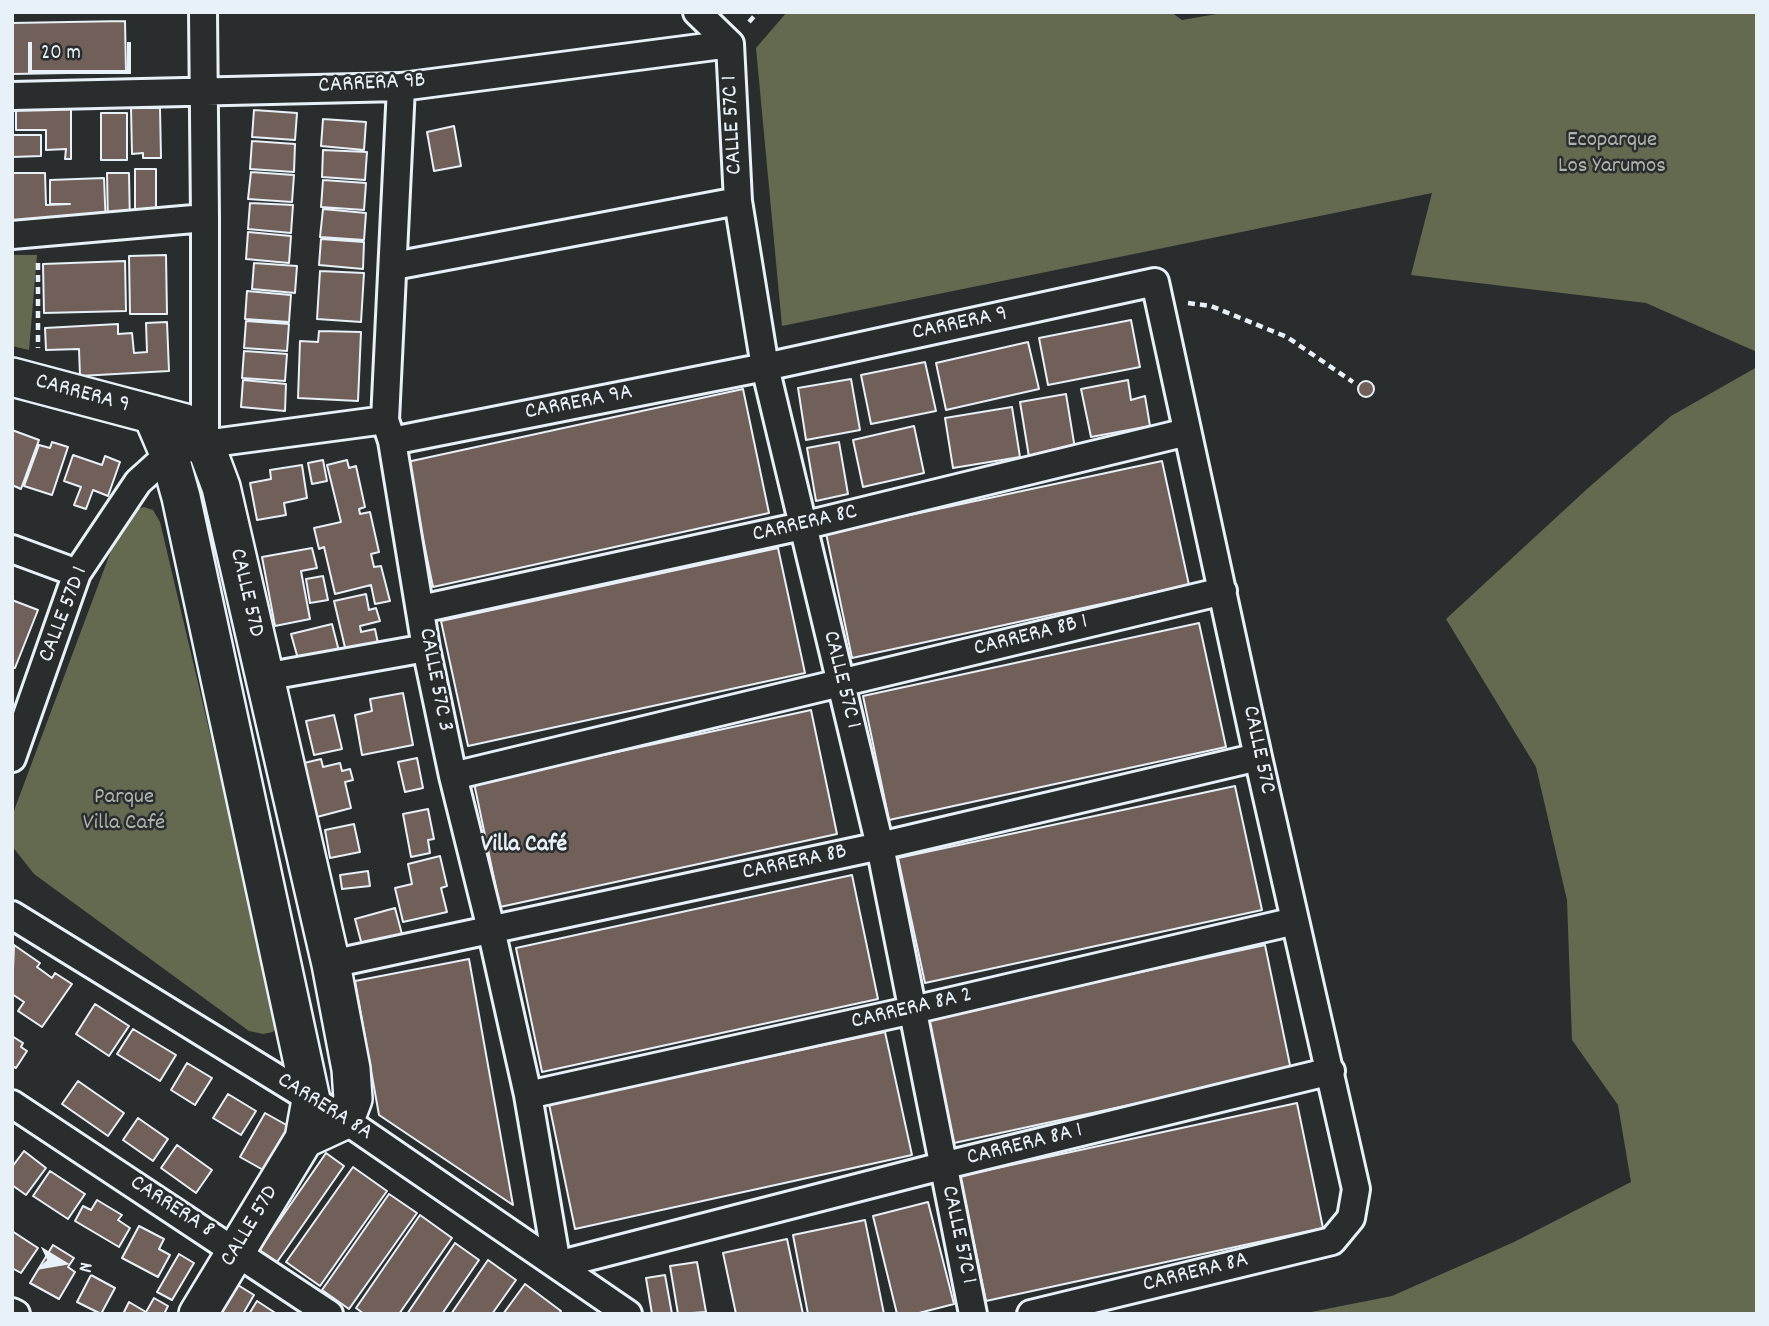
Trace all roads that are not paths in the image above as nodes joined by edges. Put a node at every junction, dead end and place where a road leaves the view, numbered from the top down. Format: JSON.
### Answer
{"nodes":[{"id":1,"x":203,"y":12,"type":"edge"},
{"id":2,"x":697,"y":12,"type":"edge"},
{"id":3,"x":730,"y":44,"type":"junction"},
{"id":4,"x":401,"y":87,"type":"junction"},
{"id":5,"x":202,"y":90,"type":"junction"},
{"id":6,"x":12,"y":96,"type":"edge"},
{"id":7,"x":738,"y":201,"type":"junction"},
{"id":8,"x":205,"y":218,"type":"junction"},
{"id":9,"x":25,"y":235,"type":"edge"},
{"id":10,"x":394,"y":266,"type":"junction"},
{"id":11,"x":1157,"y":290,"type":"joint"},
{"id":12,"x":765,"y":367,"type":"junction"},
{"id":13,"x":25,"y":380,"type":"edge"},
{"id":14,"x":152,"y":414,"type":"junction"},
{"id":15,"x":388,"y":431,"type":"junction"},
{"id":16,"x":1187,"y":432,"type":"junction"},
{"id":17,"x":205,"y":444,"type":"junction"},
{"id":18,"x":169,"y":454,"type":"junction"},
{"id":19,"x":802,"y":526,"type":"junction"},
{"id":20,"x":12,"y":549,"type":"edge"},
{"id":21,"x":77,"y":573,"type":"junction"},
{"id":22,"x":1223,"y":591,"type":"junction"},
{"id":23,"x":421,"y":609,"type":"junction"},
{"id":24,"x":426,"y":648,"type":"junction"},
{"id":25,"x":264,"y":677,"type":"junction"},
{"id":26,"x":841,"y":683,"type":"junction"},
{"id":27,"x":17,"y":731,"type":"edge"},
{"id":28,"x":1258,"y":757,"type":"junction"},
{"id":29,"x":12,"y":758,"type":"edge"},
{"id":30,"x":453,"y":776,"type":"junction"},
{"id":31,"x":880,"y":846,"type":"junction"},
{"id":32,"x":12,"y":915,"type":"edge"},
{"id":33,"x":1295,"y":920,"type":"junction"},
{"id":34,"x":491,"y":929,"type":"junction"},
{"id":35,"x":331,"y":964,"type":"junction"},
{"id":36,"x":913,"y":1010,"type":"junction"},
{"id":37,"x":1331,"y":1071,"type":"junction"},
{"id":38,"x":528,"y":1096,"type":"junction"},
{"id":39,"x":311,"y":1100,"type":"junction"},
{"id":40,"x":12,"y":1104,"type":"edge"},
{"id":41,"x":345,"y":1120,"type":"junction"},
{"id":42,"x":304,"y":1139,"type":"junction"},
{"id":43,"x":942,"y":1166,"type":"junction"},
{"id":44,"x":1351,"y":1218,"type":"joint"},
{"id":45,"x":237,"y":1251,"type":"junction"},
{"id":46,"x":557,"y":1265,"type":"junction"},
{"id":47,"x":198,"y":1314,"type":"edge"},
{"id":48,"x":329,"y":1314,"type":"edge"},
{"id":49,"x":628,"y":1314,"type":"edge"},
{"id":50,"x":972,"y":1314,"type":"edge"},
{"id":51,"x":1031,"y":1314,"type":"edge"}],
"edges":[{"from":1,"to":5,"type":"street","name":"CALLE 57D"},
{"from":2,"to":3,"type":"street"},
{"from":3,"to":4,"type":"street","name":"CARRERA 9B"},
{"from":3,"to":7,"type":"street","name":"CALLE 57C 1"},
{"from":4,"to":5,"type":"street","name":"CARRERA 9B"},
{"from":4,"to":10,"type":"street","name":"CALLE 57C 3"},
{"from":5,"to":6,"type":"street","name":"CARRERA 9B"},
{"from":5,"to":8,"type":"street","name":"CALLE 57D"},
{"from":7,"to":10,"type":"street"},
{"from":7,"to":12,"type":"street","name":"CALLE 57C 1"},
{"from":8,"to":9,"type":"street"},
{"from":8,"to":17,"type":"street","name":"CALLE 57D"},
{"from":10,"to":15,"type":"street","name":"CALLE 57C 3"},
{"from":11,"to":12,"type":"street","name":"CARRERA 9"},
{"from":11,"to":16,"type":"street","name":"CALLE 57C"},
{"from":12,"to":15,"type":"street","name":"CARRERA 9A"},
{"from":12,"to":19,"type":"street","name":"CALLE 57C 1"},
{"from":13,"to":14,"type":"street","name":"CARRERA 9"},
{"from":14,"to":17,"type":"street"},
{"from":14,"to":18,"type":"street"},
{"from":15,"to":17,"type":"street","name":"CARRERA 9A"},
{"from":15,"to":23,"type":"street","name":"CALLE 57C 3"},
{"from":16,"to":19,"type":"street","name":"CARRERA 8C"},
{"from":16,"to":22,"type":"street","name":"CALLE 57C"},
{"from":17,"to":18,"type":"street","name":"CARRERA 9A"},
{"from":17,"to":25,"type":"street","name":"CALLE 57D"},
{"from":18,"to":21,"type":"street","name":"CALLE 57D 1"},
{"from":18,"to":39,"type":"street","name":"CALLE 57D"},
{"from":19,"to":23,"type":"street","name":"CARRERA 8C"},
{"from":19,"to":26,"type":"street","name":"CALLE 57C 1"},
{"from":20,"to":21,"type":"street"},
{"from":21,"to":27,"type":"street","name":"CALLE 57D 1"},
{"from":22,"to":26,"type":"street","name":"CARRERA 8B 1"},
{"from":22,"to":28,"type":"street","name":"CALLE 57C"},
{"from":23,"to":24,"type":"street","name":"CALLE 57C 3"},
{"from":24,"to":25,"type":"street"},
{"from":24,"to":30,"type":"street","name":"CALLE 57C 3"},
{"from":25,"to":35,"type":"street","name":"CALLE 57D"},
{"from":26,"to":30,"type":"street"},
{"from":26,"to":31,"type":"street","name":"CALLE 57C 1"},
{"from":27,"to":29,"type":"street","name":"CALLE 57D 1"},
{"from":28,"to":31,"type":"street","name":"CARRERA 8B"},
{"from":28,"to":33,"type":"street","name":"CALLE 57C"},
{"from":30,"to":34,"type":"street","name":"CALLE 57C 3"},
{"from":31,"to":34,"type":"street","name":"CARRERA 8B"},
{"from":31,"to":36,"type":"street","name":"CALLE 57C 1"},
{"from":32,"to":39,"type":"street","name":"CARRERA 8A"},
{"from":33,"to":36,"type":"street","name":"CARRERA 8A 2"},
{"from":33,"to":37,"type":"street","name":"CALLE 57C"},
{"from":34,"to":35,"type":"street","name":"CARRERA 8B"},
{"from":34,"to":38,"type":"street","name":"CALLE 57C 3"},
{"from":35,"to":41,"type":"street","name":"CALLE 57D"},
{"from":36,"to":38,"type":"street","name":"CARRERA 8A 2"},
{"from":36,"to":43,"type":"street","name":"CALLE 57C 1"},
{"from":37,"to":43,"type":"street","name":"CARRERA 8A 1"},
{"from":37,"to":44,"type":"street","name":"CALLE 57C"},
{"from":38,"to":46,"type":"street","name":"CALLE 57C 3"},
{"from":39,"to":41,"type":"street","name":"CARRERA 8A"},
{"from":39,"to":42,"type":"street","name":"CALLE 57D"},
{"from":40,"to":45,"type":"street","name":"CARRERA 8"},
{"from":41,"to":42,"type":"street"},
{"from":41,"to":46,"type":"street","name":"CARRERA 8A"},
{"from":42,"to":45,"type":"street","name":"CALLE 57D"},
{"from":43,"to":46,"type":"street","name":"CARRERA 8A 1"},
{"from":43,"to":50,"type":"street","name":"CALLE 57C 1"},
{"from":44,"to":51,"type":"street","name":"CARRERA 8A"},
{"from":45,"to":47,"type":"street","name":"CALLE 57D"},
{"from":45,"to":48,"type":"street","name":"CARRERA 8"},
{"from":46,"to":49,"type":"street","name":"CARRERA 8A"}]}
